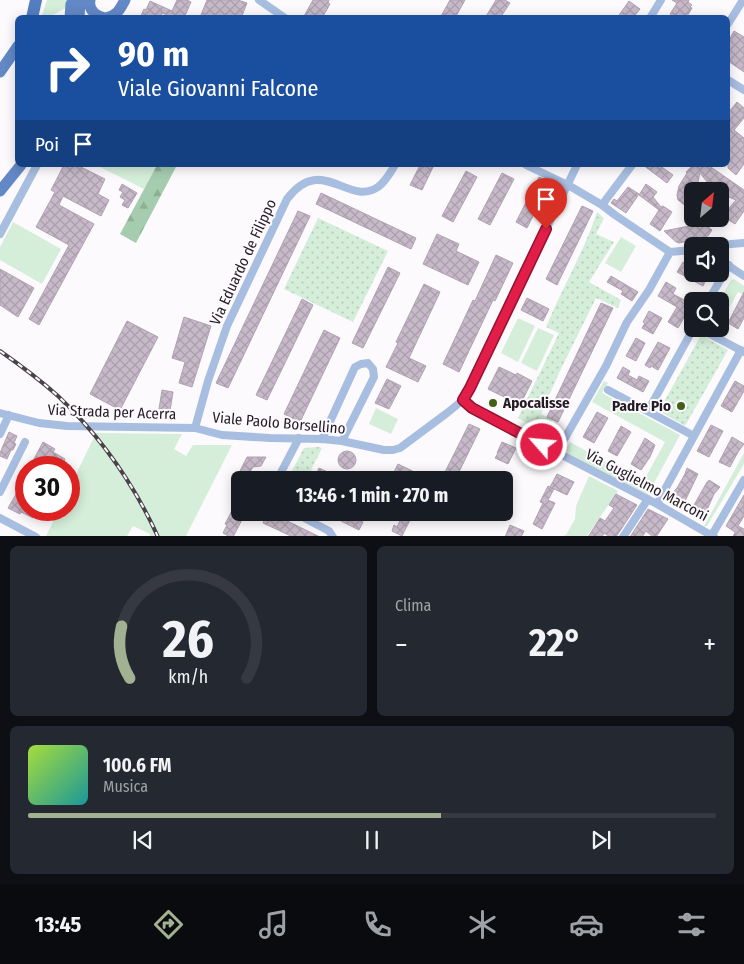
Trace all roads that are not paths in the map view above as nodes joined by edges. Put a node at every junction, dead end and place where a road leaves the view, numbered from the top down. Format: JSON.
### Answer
{"nodes":[{"id":1,"x":36,"y":0,"type":"edge"},
{"id":2,"x":42,"y":0,"type":"edge"},
{"id":3,"x":126,"y":0,"type":"edge"},
{"id":4,"x":259,"y":0,"type":"edge"},
{"id":5,"x":661,"y":0,"type":"edge"},
{"id":6,"x":743,"y":0,"type":"edge"},
{"id":7,"x":80,"y":2,"type":"edge"},
{"id":8,"x":33,"y":15,"type":"edge"},
{"id":9,"x":38,"y":15,"type":"edge"},
{"id":10,"x":71,"y":15,"type":"edge"},
{"id":11,"x":71,"y":15,"type":"edge"},
{"id":12,"x":79,"y":15,"type":"edge"},
{"id":13,"x":100,"y":15,"type":"edge"},
{"id":14,"x":112,"y":15,"type":"edge"},
{"id":15,"x":281,"y":15,"type":"edge"},
{"id":16,"x":652,"y":15,"type":"edge"},
{"id":17,"x":730,"y":21,"type":"edge"},
{"id":18,"x":15,"y":50,"type":"edge"},
{"id":19,"x":15,"y":60,"type":"edge"},
{"id":20,"x":0,"y":72,"type":"edge"},
{"id":21,"x":730,"y":81,"type":"edge"},
{"id":22,"x":744,"y":90,"type":"edge"},
{"id":23,"x":15,"y":166,"type":"edge"},
{"id":24,"x":19,"y":167,"type":"edge"},
{"id":25,"x":35,"y":167,"type":"edge"},
{"id":26,"x":394,"y":167,"type":"edge"},
{"id":27,"x":530,"y":167,"type":"edge"},
{"id":28,"x":576,"y":167,"type":"edge"},
{"id":29,"x":630,"y":167,"type":"edge"},
{"id":30,"x":0,"y":184,"type":"edge"},
{"id":31,"x":568,"y":184,"type":"junction"},
{"id":32,"x":0,"y":191,"type":"edge"},
{"id":33,"x":602,"y":204,"type":"junction"},
{"id":34,"x":0,"y":234,"type":"edge"},
{"id":35,"x":744,"y":243,"type":"edge"},
{"id":36,"x":729,"y":245,"type":"edge"},
{"id":37,"x":684,"y":251,"type":"edge"},
{"id":38,"x":670,"y":252,"type":"junction"},
{"id":39,"x":729,"y":266,"type":"edge"},
{"id":40,"x":744,"y":276,"type":"edge"},
{"id":41,"x":689,"y":337,"type":"edge"},
{"id":42,"x":715,"y":337,"type":"edge"},
{"id":43,"x":742,"y":351,"type":"edge"},
{"id":44,"x":608,"y":390,"type":"dead end"},
{"id":45,"x":463,"y":400,"type":"junction"},
{"id":46,"x":648,"y":411,"type":"junction"},
{"id":47,"x":0,"y":413,"type":"edge"},
{"id":48,"x":9,"y":415,"type":"junction"},
{"id":49,"x":195,"y":428,"type":"junction"},
{"id":50,"x":0,"y":434,"type":"edge"},
{"id":51,"x":694,"y":436,"type":"junction"},
{"id":52,"x":299,"y":438,"type":"junction"},
{"id":53,"x":322,"y":438,"type":"junction"},
{"id":54,"x":342,"y":441,"type":"junction"},
{"id":55,"x":25,"y":442,"type":"dead end"},
{"id":56,"x":557,"y":452,"type":"junction"},
{"id":57,"x":282,"y":471,"type":"edge"},
{"id":58,"x":744,"y":480,"type":"edge"},
{"id":59,"x":0,"y":492,"type":"edge"},
{"id":60,"x":648,"y":499,"type":"junction"},
{"id":61,"x":657,"y":504,"type":"junction"},
{"id":62,"x":0,"y":518,"type":"edge"},
{"id":63,"x":311,"y":521,"type":"edge"},
{"id":64,"x":36,"y":536,"type":"edge"},
{"id":65,"x":333,"y":536,"type":"edge"},
{"id":66,"x":623,"y":536,"type":"edge"},
{"id":67,"x":713,"y":536,"type":"edge"}],
"edges":[{"from":1,"to":8,"type":"highway"},
{"from":2,"to":9,"type":"main road"},
{"from":3,"to":14,"type":"main road"},
{"from":4,"to":15,"type":"street"},
{"from":5,"to":16,"type":"street"},
{"from":6,"to":17,"type":"street"},
{"from":7,"to":10,"type":"main road","bridge":true},
{"from":7,"to":11,"type":"main road"},
{"from":7,"to":12,"type":"main road","bridge":true},
{"from":7,"to":13,"type":"main road"},
{"from":18,"to":20,"type":"main road"},
{"from":19,"to":20,"type":"main road"},
{"from":21,"to":22,"type":"street"},
{"from":23,"to":30,"type":"main road"},
{"from":24,"to":32,"type":"main road"},
{"from":25,"to":34,"type":"street"},
{"from":26,"to":49,"type":"street","name":"Via Eduardo de Filippo"},
{"from":27,"to":31,"type":"street"},
{"from":28,"to":31,"type":"street"},
{"from":29,"to":33,"type":"street"},
{"from":31,"to":33,"type":"street"},
{"from":31,"to":45,"type":"street"},
{"from":33,"to":38,"type":"street"},
{"from":35,"to":36,"type":"street"},
{"from":37,"to":38,"type":"street"},
{"from":38,"to":56,"type":"street"},
{"from":39,"to":40,"type":"street"},
{"from":41,"to":46,"type":"street"},
{"from":42,"to":43,"type":"street"},
{"from":43,"to":51,"type":"street"},
{"from":44,"to":46,"type":"street"},
{"from":45,"to":54,"type":"street","name":"Viale Paolo Borsellino"},
{"from":45,"to":56,"type":"street","name":"Via Guglielmo Marconi"},
{"from":46,"to":51,"type":"street"},
{"from":47,"to":48,"type":"street","name":"Via Strada per Acerra"},
{"from":48,"to":49,"type":"street","name":"Via Strada per Acerra"},
{"from":48,"to":50,"type":"street"},
{"from":49,"to":52,"type":"street","name":"Viale Paolo Borsellino"},
{"from":51,"to":61,"type":"street"},
{"from":52,"to":53,"type":"street","name":"Viale Paolo Borsellino"},
{"from":52,"to":57,"type":"street"},
{"from":53,"to":54,"type":"street","name":"Viale Paolo Borsellino"},
{"from":53,"to":54,"type":"street"},
{"from":55,"to":59,"type":"street"},
{"from":56,"to":60,"type":"street","name":"Via Guglielmo Marconi"},
{"from":58,"to":67,"type":"street"},
{"from":60,"to":61,"type":"street","name":"Via Guglielmo Marconi"},
{"from":60,"to":66,"type":"street"},
{"from":61,"to":67,"type":"street","name":"Via Guglielmo Marconi"},
{"from":62,"to":64,"type":"street"},
{"from":63,"to":65,"type":"street"}]}
